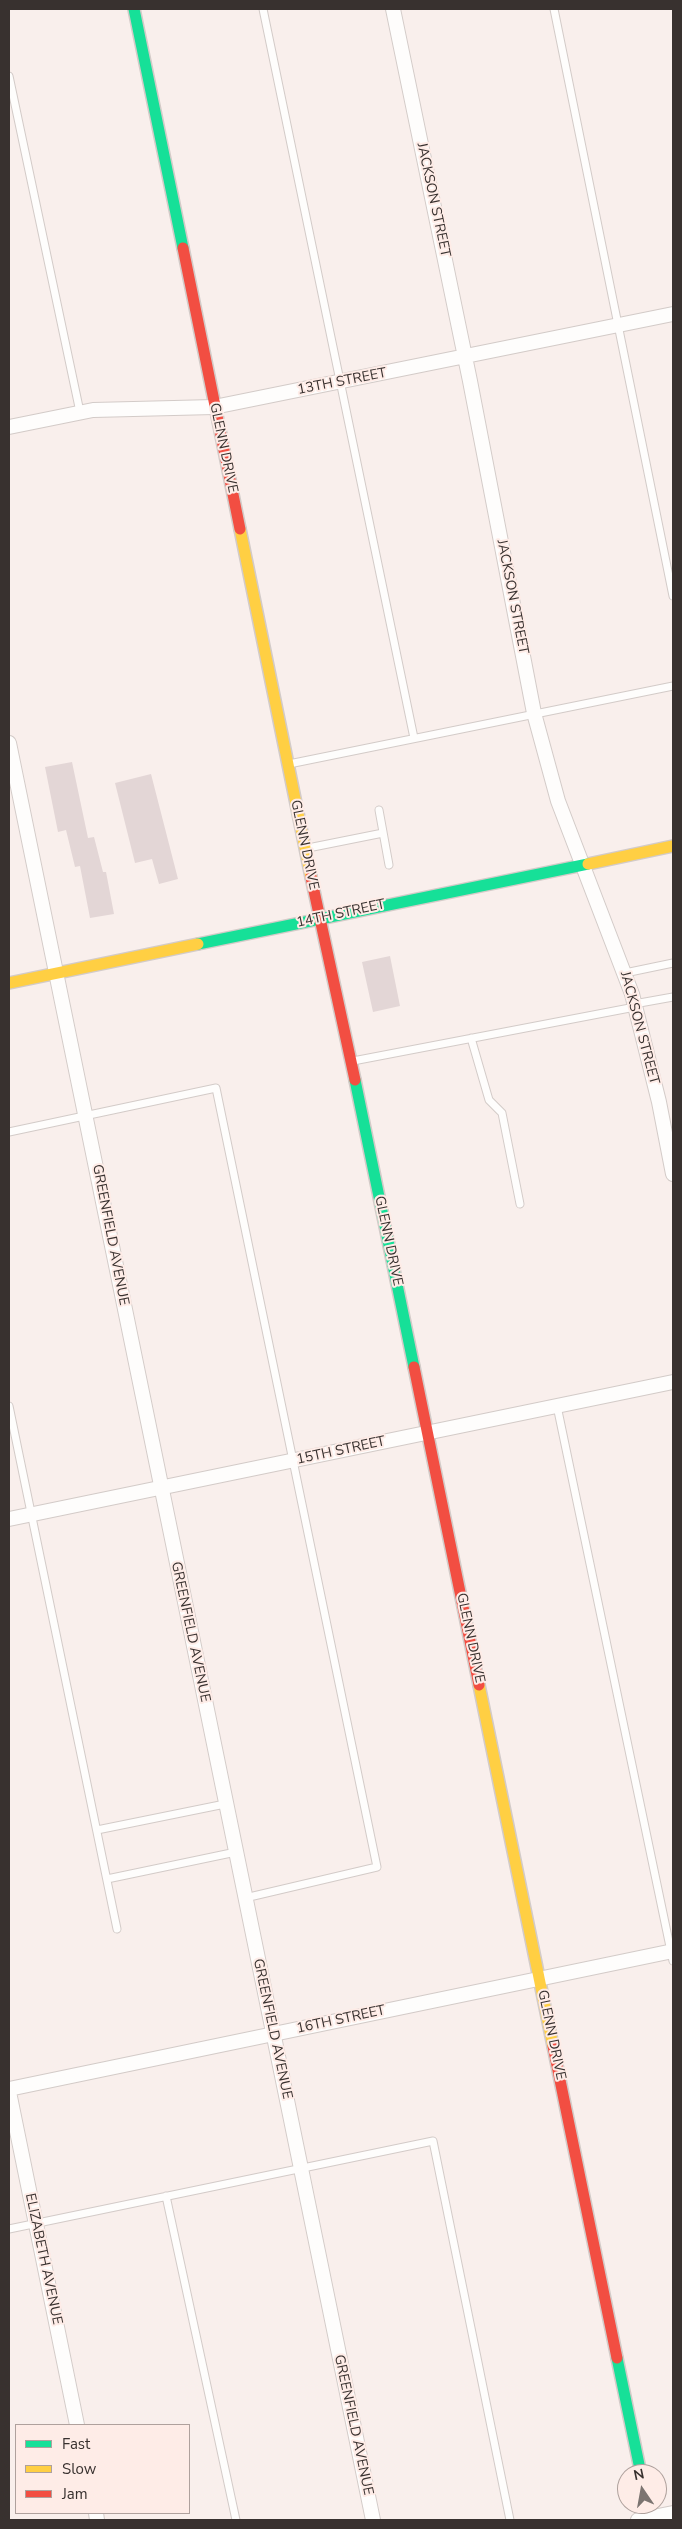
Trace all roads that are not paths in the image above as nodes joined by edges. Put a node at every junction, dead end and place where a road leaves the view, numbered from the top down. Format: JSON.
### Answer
{"nodes":[{"id":1,"x":134,"y":9,"type":"edge"},
{"id":2,"x":263,"y":9,"type":"edge"},
{"id":3,"x":393,"y":9,"type":"edge"},
{"id":4,"x":554,"y":9,"type":"edge"},
{"id":5,"x":9,"y":76,"type":"edge"},
{"id":6,"x":673,"y":314,"type":"edge"},
{"id":7,"x":619,"y":326,"type":"junction"},
{"id":8,"x":466,"y":358,"type":"junction"},
{"id":9,"x":340,"y":383,"type":"junction"},
{"id":10,"x":214,"y":407,"type":"junction"},
{"id":11,"x":80,"y":412,"type":"junction"},
{"id":12,"x":9,"y":426,"type":"edge"},
{"id":13,"x":673,"y":596,"type":"edge"},
{"id":14,"x":673,"y":686,"type":"edge"},
{"id":15,"x":534,"y":713,"type":"junction"},
{"id":16,"x":414,"y":738,"type":"junction"},
{"id":17,"x":9,"y":744,"type":"edge"},
{"id":18,"x":288,"y":765,"type":"junction"},
{"id":19,"x":379,"y":810,"type":"dead end"},
{"id":20,"x":383,"y":834,"type":"junction"},
{"id":21,"x":673,"y":846,"type":"edge"},
{"id":22,"x":305,"y":849,"type":"junction"},
{"id":23,"x":389,"y":865,"type":"dead end"},
{"id":24,"x":583,"y":865,"type":"junction"},
{"id":25,"x":319,"y":919,"type":"junction"},
{"id":26,"x":673,"y":962,"type":"edge"},
{"id":27,"x":56,"y":973,"type":"junction"},
{"id":28,"x":626,"y":973,"type":"junction"},
{"id":29,"x":9,"y":983,"type":"edge"},
{"id":30,"x":673,"y":997,"type":"edge"},
{"id":31,"x":635,"y":1006,"type":"junction"},
{"id":32,"x":472,"y":1038,"type":"junction"},
{"id":33,"x":351,"y":1061,"type":"junction"},
{"id":34,"x":85,"y":1116,"type":"junction"},
{"id":35,"x":9,"y":1132,"type":"edge"},
{"id":36,"x":673,"y":1174,"type":"edge"},
{"id":37,"x":520,"y":1204,"type":"dead end"},
{"id":38,"x":673,"y":1382,"type":"edge"},
{"id":39,"x":9,"y":1406,"type":"edge"},
{"id":40,"x":557,"y":1406,"type":"junction"},
{"id":41,"x":427,"y":1433,"type":"junction"},
{"id":42,"x":293,"y":1460,"type":"junction"},
{"id":43,"x":161,"y":1488,"type":"junction"},
{"id":44,"x":31,"y":1515,"type":"junction"},
{"id":45,"x":9,"y":1519,"type":"edge"},
{"id":46,"x":225,"y":1804,"type":"junction"},
{"id":47,"x":96,"y":1830,"type":"junction"},
{"id":48,"x":236,"y":1852,"type":"junction"},
{"id":49,"x":106,"y":1879,"type":"junction"},
{"id":50,"x":245,"y":1898,"type":"junction"},
{"id":51,"x":117,"y":1929,"type":"dead end"},
{"id":52,"x":673,"y":1955,"type":"edge"},
{"id":53,"x":540,"y":1979,"type":"junction"},
{"id":54,"x":273,"y":2034,"type":"junction"},
{"id":55,"x":9,"y":2091,"type":"edge"},
{"id":56,"x":301,"y":2168,"type":"junction"},
{"id":57,"x":166,"y":2196,"type":"junction"},
{"id":58,"x":36,"y":2224,"type":"junction"},
{"id":59,"x":9,"y":2229,"type":"edge"},
{"id":60,"x":78,"y":2424,"type":"edge"},
{"id":61,"x":639,"y":2464,"type":"edge"},
{"id":62,"x":673,"y":2513,"type":"edge"},
{"id":63,"x":646,"y":2516,"type":"edge"},
{"id":64,"x":236,"y":2520,"type":"edge"},
{"id":65,"x":373,"y":2520,"type":"edge"},
{"id":66,"x":510,"y":2520,"type":"edge"}],
"edges":[{"from":1,"to":10,"type":"street","name":"GLENN DRIVE"},
{"from":2,"to":9,"type":"lane"},
{"from":3,"to":8,"type":"street","name":"JACKSON STREET"},
{"from":4,"to":7,"type":"lane"},
{"from":5,"to":11,"type":"lane"},
{"from":6,"to":7,"type":"street","name":"13TH STREET"},
{"from":7,"to":8,"type":"street","name":"13TH STREET"},
{"from":7,"to":13,"type":"lane"},
{"from":8,"to":9,"type":"street","name":"13TH STREET"},
{"from":8,"to":15,"type":"street","name":"JACKSON STREET"},
{"from":9,"to":10,"type":"street","name":"13TH STREET"},
{"from":9,"to":16,"type":"lane"},
{"from":10,"to":11,"type":"street","name":"13TH STREET"},
{"from":10,"to":18,"type":"street","name":"GLENN DRIVE"},
{"from":11,"to":12,"type":"street","name":"13TH STREET"},
{"from":14,"to":15,"type":"lane"},
{"from":15,"to":16,"type":"lane"},
{"from":15,"to":24,"type":"street","name":"JACKSON STREET"},
{"from":16,"to":18,"type":"lane"},
{"from":17,"to":27,"type":"street","name":"GREENFIELD AVENUE"},
{"from":18,"to":22,"type":"street","name":"GLENN DRIVE"},
{"from":19,"to":20,"type":"lane"},
{"from":20,"to":22,"type":"lane"},
{"from":20,"to":23,"type":"lane"},
{"from":21,"to":24,"type":"street","name":"14TH STREET"},
{"from":22,"to":25,"type":"street","name":"GLENN DRIVE"},
{"from":24,"to":25,"type":"street","name":"14TH STREET"},
{"from":24,"to":28,"type":"street","name":"JACKSON STREET"},
{"from":25,"to":27,"type":"street","name":"14TH STREET"},
{"from":25,"to":33,"type":"street","name":"GLENN DRIVE"},
{"from":26,"to":28,"type":"lane"},
{"from":27,"to":29,"type":"street","name":"14TH STREET"},
{"from":27,"to":34,"type":"street","name":"GREENFIELD AVENUE"},
{"from":28,"to":31,"type":"street","name":"JACKSON STREET"},
{"from":30,"to":31,"type":"lane"},
{"from":31,"to":32,"type":"lane"},
{"from":31,"to":36,"type":"street","name":"JACKSON STREET"},
{"from":32,"to":33,"type":"lane"},
{"from":32,"to":37,"type":"lane"},
{"from":33,"to":41,"type":"street","name":"GLENN DRIVE"},
{"from":34,"to":35,"type":"lane"},
{"from":34,"to":42,"type":"lane"},
{"from":34,"to":43,"type":"street","name":"GREENFIELD AVENUE"},
{"from":38,"to":40,"type":"street","name":"15TH STREET"},
{"from":39,"to":44,"type":"lane"},
{"from":40,"to":41,"type":"street","name":"15TH STREET"},
{"from":40,"to":52,"type":"lane"},
{"from":41,"to":42,"type":"street","name":"15TH STREET"},
{"from":41,"to":53,"type":"street","name":"GLENN DRIVE"},
{"from":42,"to":43,"type":"street","name":"15TH STREET"},
{"from":42,"to":50,"type":"lane"},
{"from":43,"to":44,"type":"street","name":"15TH STREET"},
{"from":43,"to":46,"type":"street","name":"GREENFIELD AVENUE"},
{"from":44,"to":45,"type":"street","name":"15TH STREET"},
{"from":44,"to":47,"type":"lane"},
{"from":46,"to":47,"type":"lane"},
{"from":46,"to":48,"type":"street","name":"GREENFIELD AVENUE"},
{"from":47,"to":49,"type":"lane"},
{"from":48,"to":49,"type":"lane"},
{"from":48,"to":50,"type":"street","name":"GREENFIELD AVENUE"},
{"from":49,"to":51,"type":"lane"},
{"from":50,"to":54,"type":"street","name":"GREENFIELD AVENUE"},
{"from":52,"to":53,"type":"street","name":"16TH STREET"},
{"from":53,"to":54,"type":"street","name":"16TH STREET"},
{"from":53,"to":61,"type":"street","name":"GLENN DRIVE"},
{"from":54,"to":55,"type":"street","name":"16TH STREET"},
{"from":54,"to":56,"type":"street","name":"GREENFIELD AVENUE"},
{"from":55,"to":58,"type":"street","name":"ELIZABETH AVENUE"},
{"from":56,"to":57,"type":"lane"},
{"from":56,"to":65,"type":"street","name":"GREENFIELD AVENUE"},
{"from":56,"to":66,"type":"lane"},
{"from":57,"to":58,"type":"lane"},
{"from":57,"to":64,"type":"lane"},
{"from":58,"to":59,"type":"lane"},
{"from":58,"to":60,"type":"street","name":"ELIZABETH AVENUE"},
{"from":62,"to":63,"type":"street"}]}
